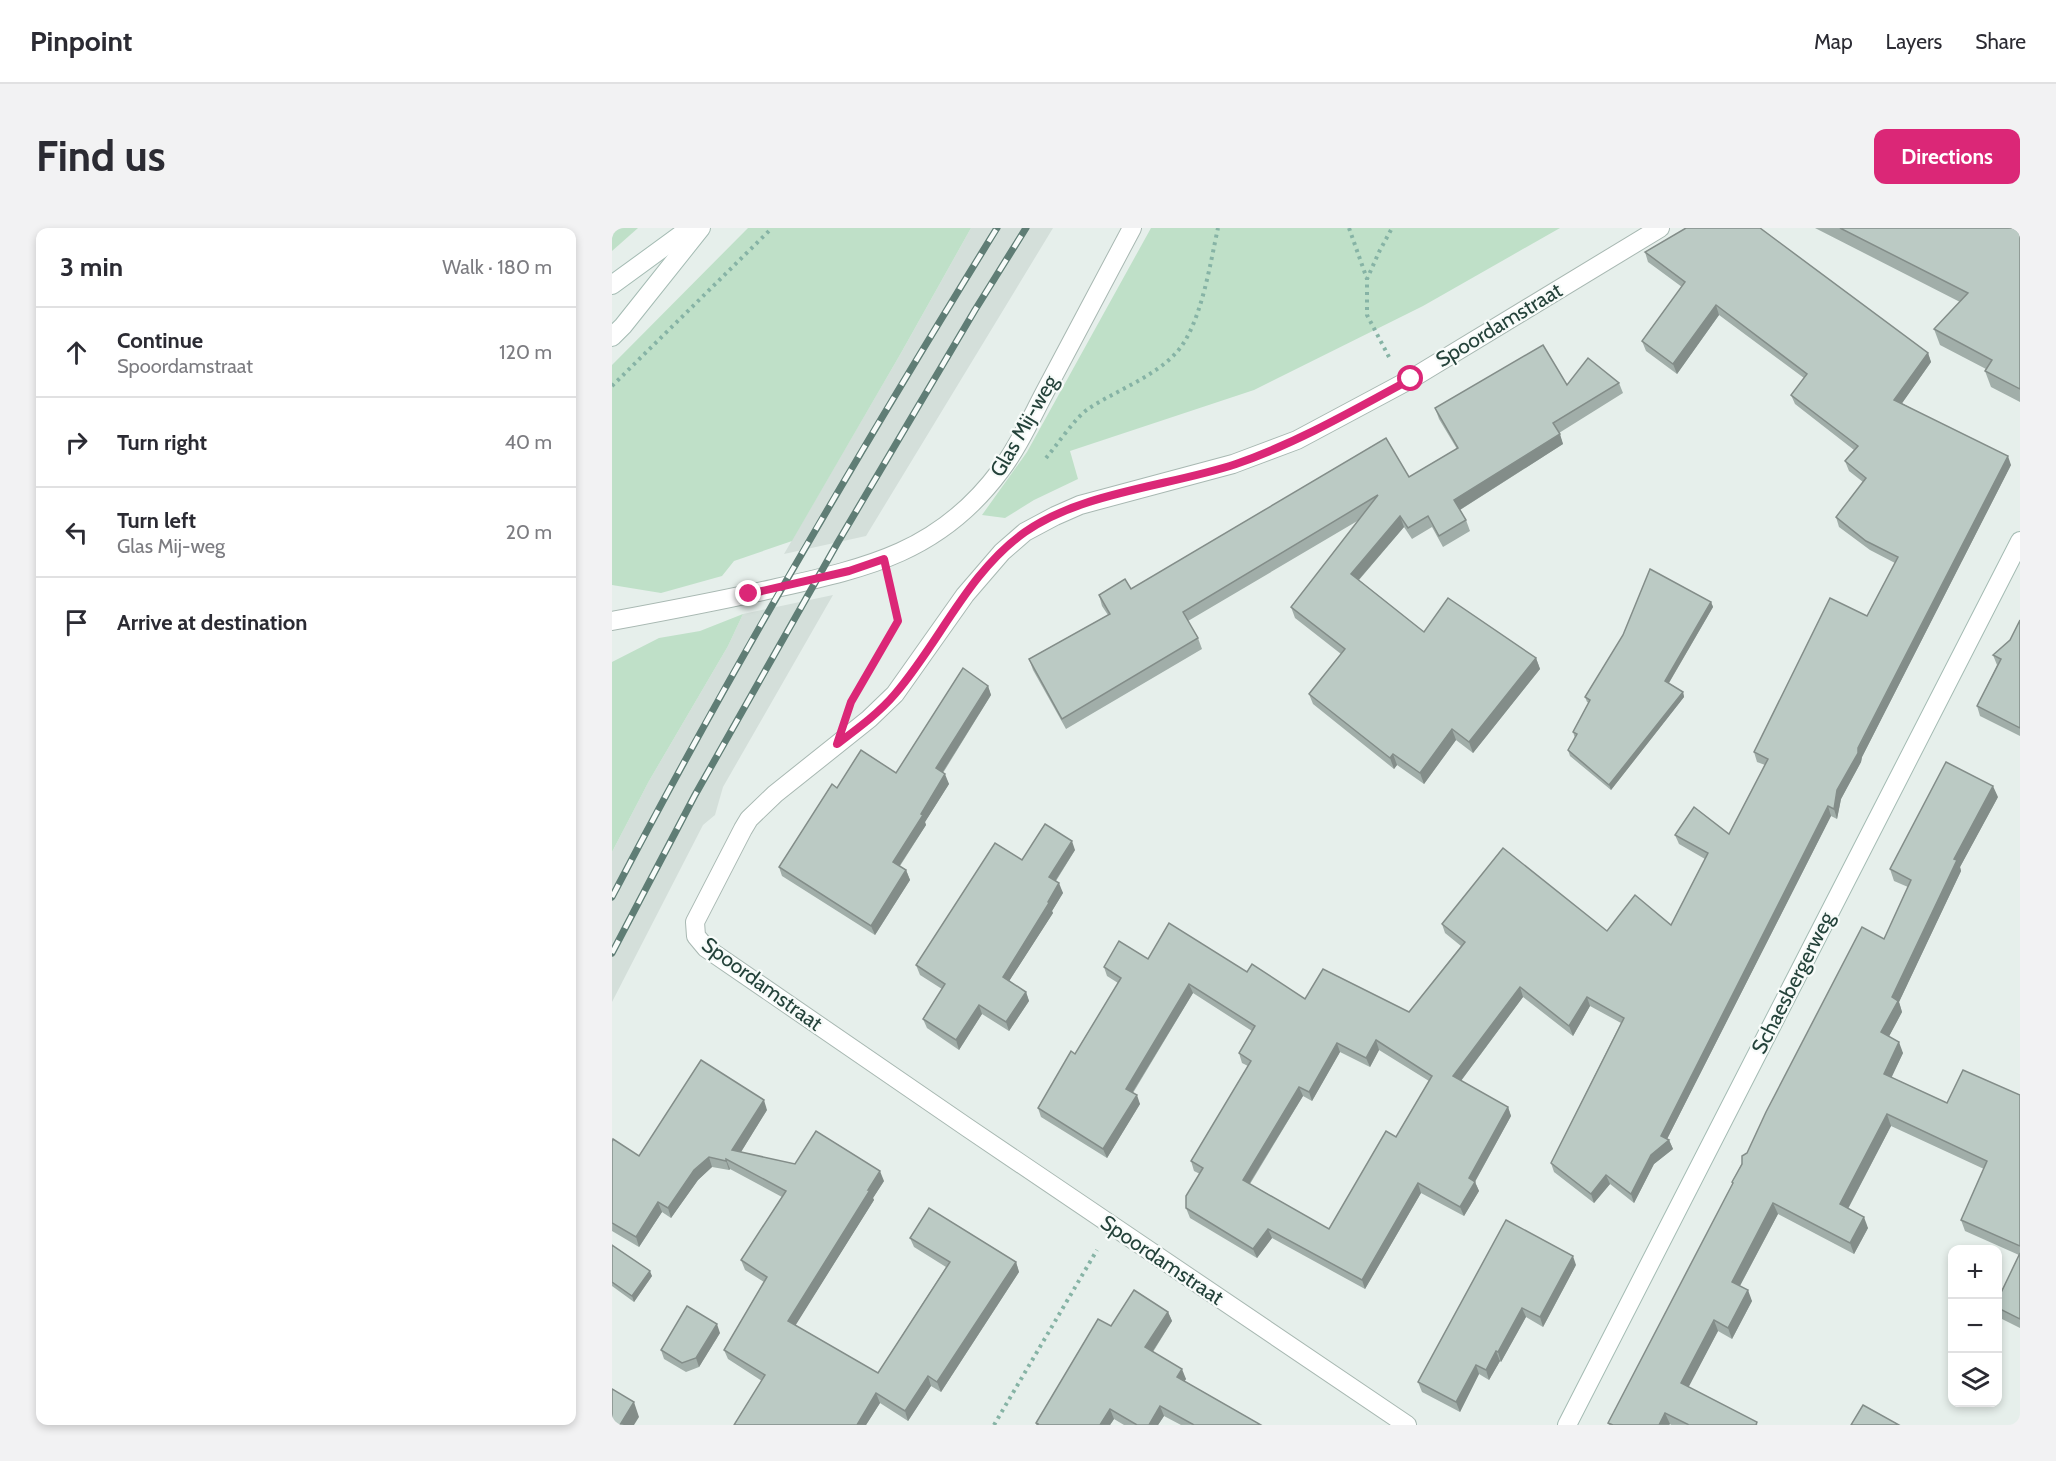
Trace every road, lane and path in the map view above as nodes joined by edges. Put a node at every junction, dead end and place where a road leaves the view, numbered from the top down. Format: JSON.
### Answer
{"nodes":[{"id":1,"x":690,"y":228,"type":"edge"},
{"id":2,"x":701,"y":228,"type":"edge"},
{"id":3,"x":772,"y":228,"type":"edge"},
{"id":4,"x":1132,"y":228,"type":"edge"},
{"id":5,"x":1218,"y":228,"type":"edge"},
{"id":6,"x":1349,"y":228,"type":"edge"},
{"id":7,"x":1392,"y":228,"type":"edge"},
{"id":8,"x":1660,"y":228,"type":"edge"},
{"id":9,"x":1367,"y":279,"type":"junction"},
{"id":10,"x":612,"y":285,"type":"edge"},
{"id":11,"x":612,"y":337,"type":"edge"},
{"id":12,"x":1403,"y":383,"type":"junction"},
{"id":13,"x":612,"y":386,"type":"edge"},
{"id":14,"x":1042,"y":463,"type":"dead end"},
{"id":15,"x":2020,"y":541,"type":"edge"},
{"id":16,"x":884,"y":559,"type":"junction"},
{"id":17,"x":612,"y":621,"type":"edge"},
{"id":18,"x":857,"y":692,"type":"dead end"},
{"id":19,"x":1112,"y":1226,"type":"junction"},
{"id":20,"x":994,"y":1425,"type":"edge"},
{"id":21,"x":1407,"y":1425,"type":"edge"},
{"id":22,"x":1567,"y":1425,"type":"edge"}],
"edges":[{"from":1,"to":10,"type":"street"},
{"from":2,"to":11,"type":"street"},
{"from":3,"to":13,"type":"path"},
{"from":4,"to":16,"type":"street","name":"Glas Mij-weg"},
{"from":5,"to":14,"type":"path"},
{"from":6,"to":9,"type":"path"},
{"from":7,"to":9,"type":"path"},
{"from":8,"to":12,"type":"street","name":"Spoordamstraat"},
{"from":9,"to":12,"type":"path"},
{"from":12,"to":19,"type":"street","name":"Spoordamstraat"},
{"from":15,"to":22,"type":"street","name":"Schaesbergerweg"},
{"from":16,"to":17,"type":"street","name":"Glas Mij-weg"},
{"from":16,"to":18,"type":"path"},
{"from":19,"to":20,"type":"path"},
{"from":19,"to":21,"type":"street","name":"Spoordamstraat"}]}
